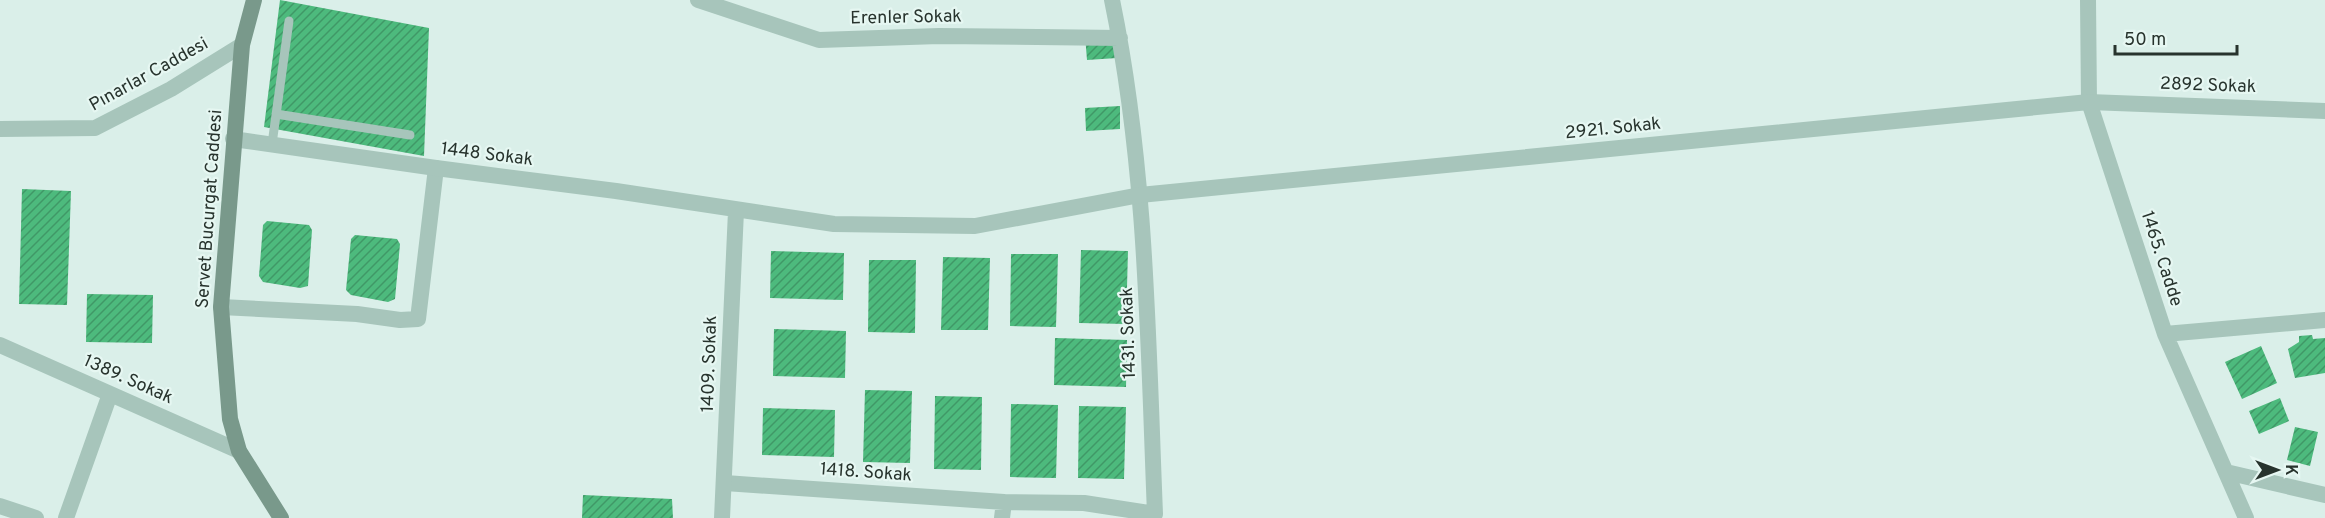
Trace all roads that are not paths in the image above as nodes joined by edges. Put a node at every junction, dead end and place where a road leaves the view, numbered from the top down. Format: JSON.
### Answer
{"nodes":[{"id":1,"x":254,"y":0,"type":"edge"},
{"id":2,"x":698,"y":0,"type":"edge"},
{"id":3,"x":1112,"y":0,"type":"edge"},
{"id":4,"x":2088,"y":0,"type":"edge"},
{"id":5,"x":289,"y":21,"type":"dead end"},
{"id":6,"x":1120,"y":38,"type":"junction"},
{"id":7,"x":242,"y":45,"type":"junction"},
{"id":8,"x":2090,"y":102,"type":"junction"},
{"id":9,"x":2325,"y":111,"type":"edge"},
{"id":10,"x":276,"y":114,"type":"junction"},
{"id":11,"x":0,"y":129,"type":"edge"},
{"id":12,"x":410,"y":135,"type":"dead end"},
{"id":13,"x":234,"y":139,"type":"junction"},
{"id":14,"x":272,"y":144,"type":"junction"},
{"id":15,"x":436,"y":168,"type":"junction"},
{"id":16,"x":1140,"y":195,"type":"junction"},
{"id":17,"x":736,"y":211,"type":"junction"},
{"id":18,"x":220,"y":307,"type":"junction"},
{"id":19,"x":2325,"y":320,"type":"edge"},
{"id":20,"x":2165,"y":334,"type":"junction"},
{"id":21,"x":0,"y":345,"type":"edge"},
{"id":22,"x":110,"y":394,"type":"junction"},
{"id":23,"x":239,"y":451,"type":"junction"},
{"id":24,"x":2226,"y":472,"type":"junction"},
{"id":25,"x":725,"y":483,"type":"junction"},
{"id":26,"x":2325,"y":495,"type":"edge"},
{"id":27,"x":0,"y":506,"type":"edge"},
{"id":28,"x":1003,"y":510,"type":"edge"},
{"id":29,"x":1155,"y":516,"type":"edge"},
{"id":30,"x":36,"y":518,"type":"edge"},
{"id":31,"x":66,"y":518,"type":"edge"},
{"id":32,"x":281,"y":518,"type":"edge"},
{"id":33,"x":722,"y":518,"type":"edge"},
{"id":34,"x":2246,"y":518,"type":"edge"}],
"edges":[{"from":1,"to":7,"type":"main road","name":"Servet Bucurgat Caddesi"},
{"from":2,"to":6,"type":"street","name":"Erenler Sokak"},
{"from":3,"to":6,"type":"street","name":"1431. Sokak"},
{"from":4,"to":8,"type":"street","name":"1465. Cadde"},
{"from":5,"to":10,"type":"lane"},
{"from":6,"to":16,"type":"street","name":"1431. Sokak"},
{"from":7,"to":11,"type":"street","name":"Pınarlar Caddesi"},
{"from":7,"to":13,"type":"main road","name":"Servet Bucurgat Caddesi"},
{"from":8,"to":9,"type":"street","name":"2892 Sokak"},
{"from":8,"to":16,"type":"street","name":"2921. Sokak"},
{"from":8,"to":20,"type":"street","name":"1465. Cadde"},
{"from":10,"to":12,"type":"lane"},
{"from":10,"to":14,"type":"lane"},
{"from":13,"to":14,"type":"street","name":"1448 Sokak"},
{"from":13,"to":18,"type":"main road","name":"Servet Bucurgat Caddesi"},
{"from":14,"to":15,"type":"street","name":"1448 Sokak"},
{"from":15,"to":17,"type":"street","name":"1448 Sokak"},
{"from":15,"to":18,"type":"street"},
{"from":16,"to":17,"type":"street","name":"2921. Sokak"},
{"from":16,"to":29,"type":"street","name":"1431. Sokak"},
{"from":17,"to":25,"type":"street","name":"1409. Sokak"},
{"from":18,"to":23,"type":"main road","name":"Servet Bucurgat Caddesi"},
{"from":19,"to":20,"type":"street"},
{"from":20,"to":24,"type":"street","name":"1465. Cadde"},
{"from":21,"to":22,"type":"street","name":"1389. Sokak"},
{"from":22,"to":23,"type":"street","name":"1389. Sokak"},
{"from":22,"to":31,"type":"street"},
{"from":23,"to":32,"type":"main road","name":"Servet Bucurgat Caddesi"},
{"from":24,"to":26,"type":"street"},
{"from":24,"to":34,"type":"street","name":"1465. Cadde"},
{"from":25,"to":28,"type":"street","name":"1418. Sokak"},
{"from":25,"to":33,"type":"street","name":"1409. Sokak"},
{"from":27,"to":30,"type":"street"},
{"from":28,"to":29,"type":"street","name":"1431. Sokak"}]}
